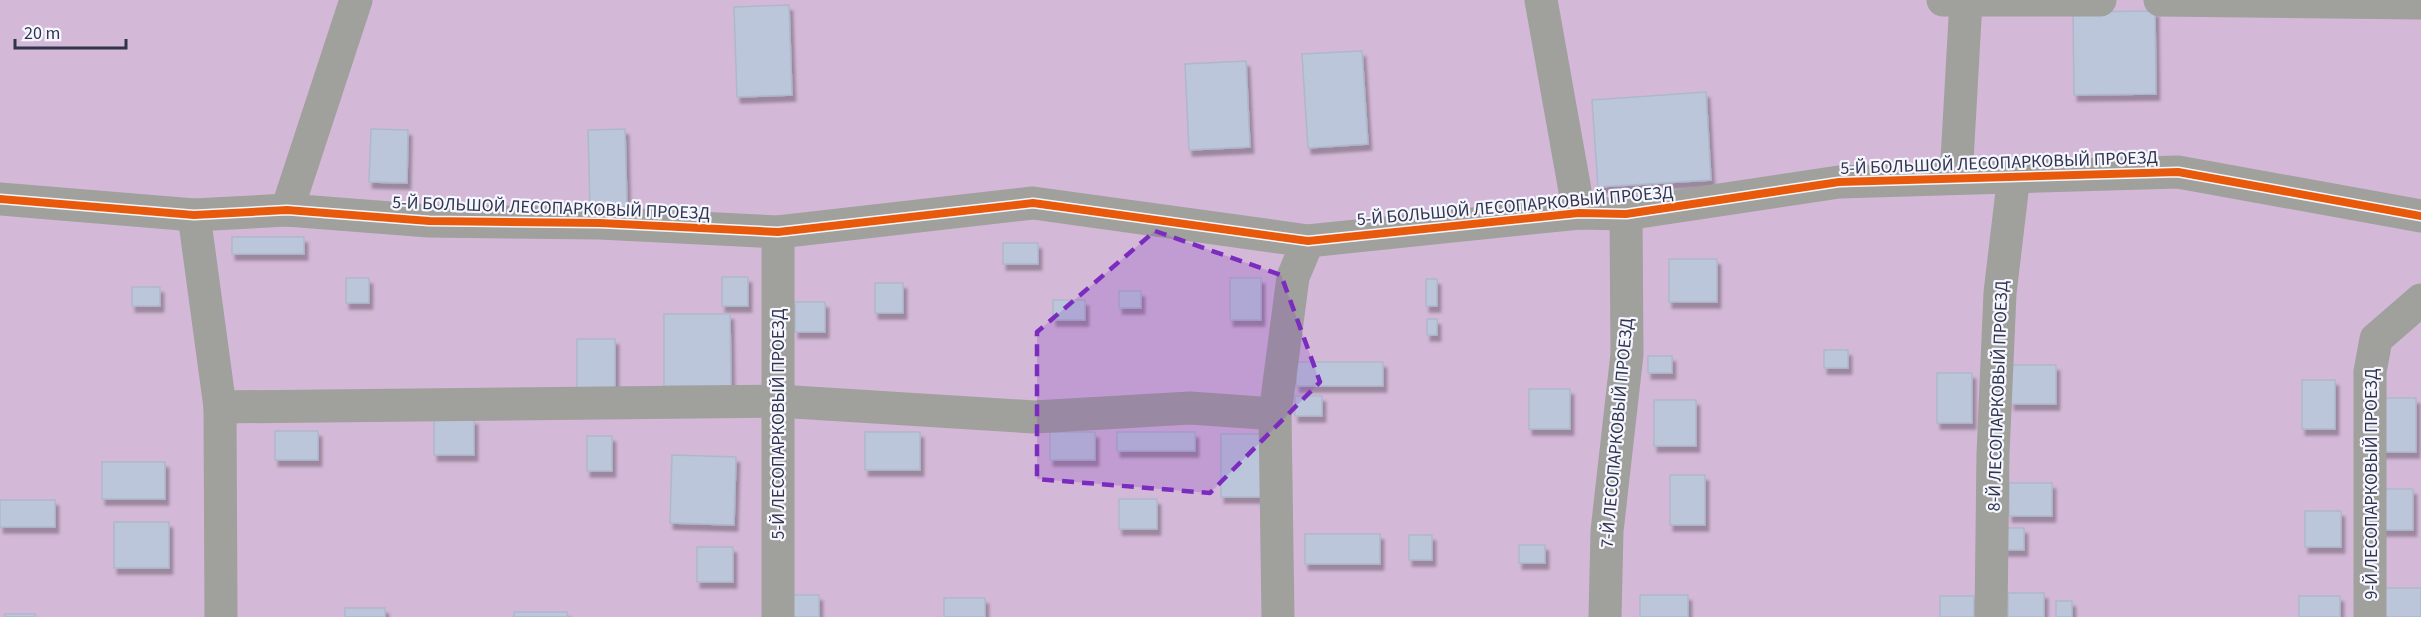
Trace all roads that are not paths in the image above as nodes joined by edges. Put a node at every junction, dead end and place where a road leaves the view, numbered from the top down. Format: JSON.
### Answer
{"nodes":[{"id":1,"x":356,"y":0,"type":"edge"},
{"id":2,"x":1541,"y":0,"type":"edge"},
{"id":3,"x":2100,"y":0,"type":"edge"},
{"id":4,"x":2160,"y":0,"type":"edge"},
{"id":5,"x":1954,"y":1,"type":"edge"},
{"id":6,"x":2421,"y":3,"type":"edge"},
{"id":7,"x":2014,"y":175,"type":"junction"},
{"id":8,"x":1956,"y":178,"type":"junction"},
{"id":9,"x":0,"y":199,"type":"edge"},
{"id":10,"x":287,"y":210,"type":"junction"},
{"id":11,"x":1579,"y":213,"type":"junction"},
{"id":12,"x":194,"y":214,"type":"junction"},
{"id":13,"x":1626,"y":214,"type":"junction"},
{"id":14,"x":2421,"y":216,"type":"edge"},
{"id":15,"x":778,"y":232,"type":"junction"},
{"id":16,"x":1308,"y":241,"type":"junction"},
{"id":17,"x":2421,"y":300,"type":"edge"},
{"id":18,"x":778,"y":401,"type":"junction"},
{"id":19,"x":220,"y":407,"type":"junction"},
{"id":20,"x":1275,"y":414,"type":"junction"},
{"id":21,"x":221,"y":617,"type":"edge"},
{"id":22,"x":778,"y":617,"type":"edge"},
{"id":23,"x":1278,"y":617,"type":"edge"},
{"id":24,"x":1605,"y":617,"type":"edge"},
{"id":25,"x":1992,"y":617,"type":"edge"},
{"id":26,"x":2370,"y":617,"type":"edge"}],
"edges":[{"from":1,"to":10,"type":"street"},
{"from":2,"to":11,"type":"street"},
{"from":3,"to":5,"type":"street"},
{"from":4,"to":6,"type":"street"},
{"from":5,"to":8,"type":"street"},
{"from":7,"to":8,"type":"street","name":"5-Й БОЛЬШОЙ ЛЕСОПАРКОВЫЙ ПРОЕЗД"},
{"from":7,"to":14,"type":"street","name":"5-Й БОЛЬШОЙ ЛЕСОПАРКОВЫЙ ПРОЕЗД"},
{"from":7,"to":25,"type":"street","name":"8-Й ЛЕСОПАРКОВЫЙ ПРОЕЗД"},
{"from":8,"to":13,"type":"street","name":"5-Й БОЛЬШОЙ ЛЕСОПАРКОВЫЙ ПРОЕЗД"},
{"from":9,"to":12,"type":"street","name":"5-Й БОЛЬШОЙ ЛЕСОПАРКОВЫЙ ПРОЕЗД"},
{"from":10,"to":12,"type":"street","name":"5-Й БОЛЬШОЙ ЛЕСОПАРКОВЫЙ ПРОЕЗД"},
{"from":10,"to":15,"type":"street","name":"5-Й БОЛЬШОЙ ЛЕСОПАРКОВЫЙ ПРОЕЗД"},
{"from":11,"to":13,"type":"street","name":"5-Й БОЛЬШОЙ ЛЕСОПАРКОВЫЙ ПРОЕЗД"},
{"from":11,"to":16,"type":"street","name":"5-Й БОЛЬШОЙ ЛЕСОПАРКОВЫЙ ПРОЕЗД"},
{"from":12,"to":19,"type":"street"},
{"from":13,"to":24,"type":"street","name":"7-Й ЛЕСОПАРКОВЫЙ ПРОЕЗД"},
{"from":15,"to":16,"type":"street","name":"5-Й БОЛЬШОЙ ЛЕСОПАРКОВЫЙ ПРОЕЗД"},
{"from":15,"to":18,"type":"street","name":"5-Й ЛЕСОПАРКОВЫЙ ПРОЕЗД"},
{"from":16,"to":20,"type":"street"},
{"from":17,"to":26,"type":"street","name":"9-Й ЛЕСОПАРКОВЫЙ ПРОЕЗД"},
{"from":18,"to":19,"type":"street"},
{"from":18,"to":20,"type":"street"},
{"from":18,"to":22,"type":"street","name":"5-Й ЛЕСОПАРКОВЫЙ ПРОЕЗД"},
{"from":19,"to":21,"type":"street"},
{"from":20,"to":23,"type":"street"}]}
